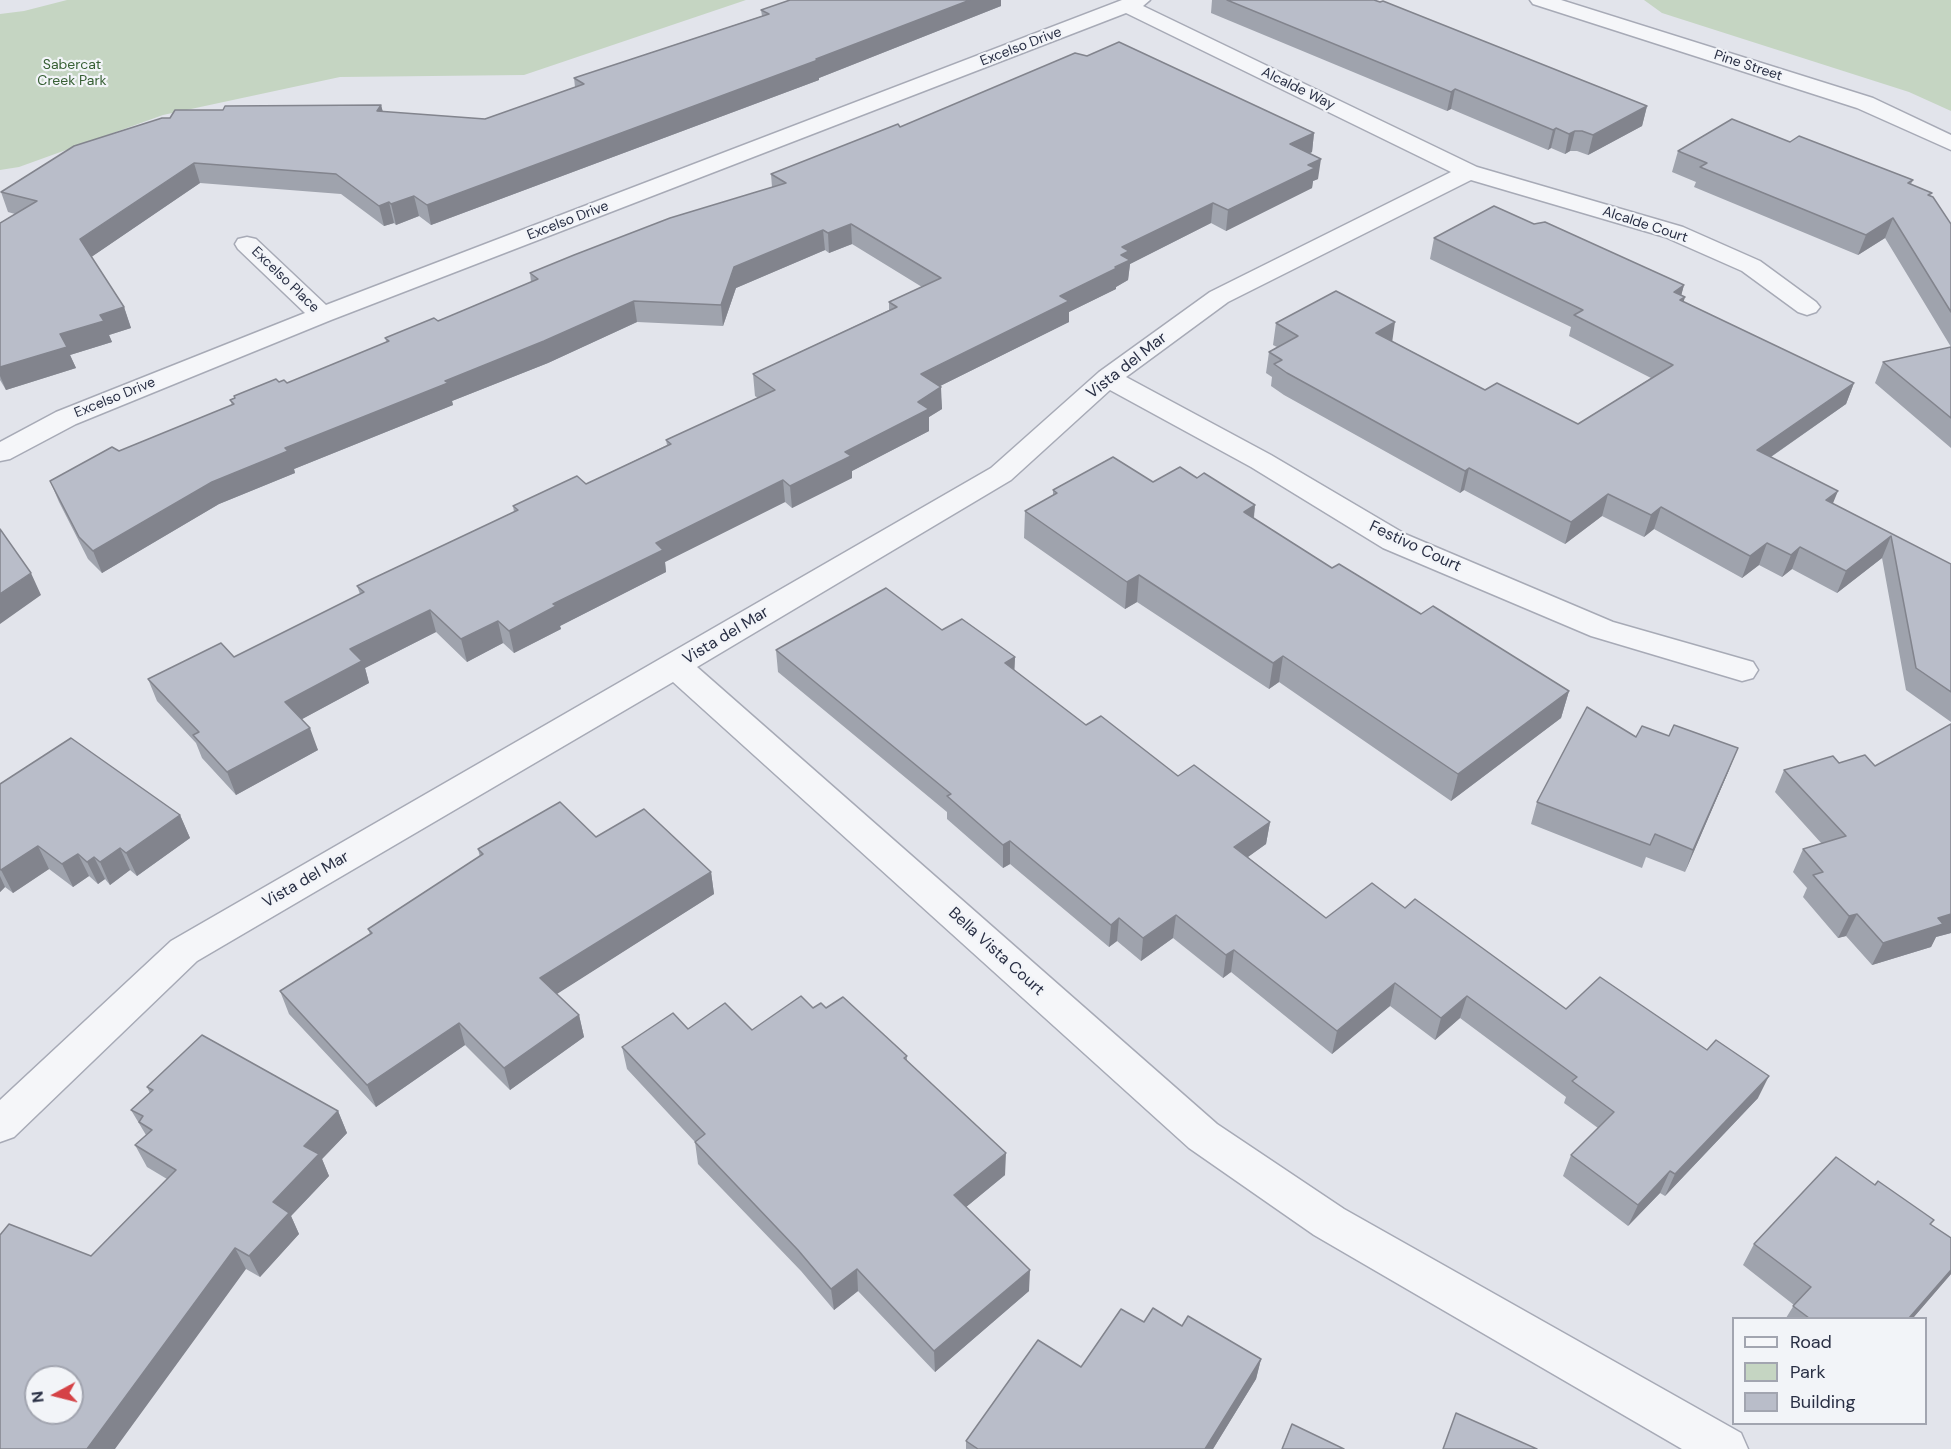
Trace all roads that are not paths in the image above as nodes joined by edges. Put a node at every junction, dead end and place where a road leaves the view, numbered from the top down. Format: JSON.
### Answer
{"nodes":[{"id":1,"x":1540,"y":0,"type":"edge"},
{"id":2,"x":1134,"y":3,"type":"edge"},
{"id":3,"x":1567,"y":3,"type":"edge"},
{"id":4,"x":1951,"y":143,"type":"edge"},
{"id":5,"x":1469,"y":172,"type":"junction"},
{"id":6,"x":247,"y":244,"type":"dead end"},
{"id":7,"x":1807,"y":307,"type":"dead end"},
{"id":8,"x":322,"y":315,"type":"junction"},
{"id":9,"x":1108,"y":378,"type":"junction"},
{"id":10,"x":0,"y":453,"type":"edge"},
{"id":11,"x":675,"y":666,"type":"junction"},
{"id":12,"x":1742,"y":670,"type":"dead end"},
{"id":13,"x":0,"y":1125,"type":"edge"},
{"id":14,"x":1725,"y":1449,"type":"edge"}],
"edges":[{"from":1,"to":3,"type":"street","name":"Pine Street"},
{"from":2,"to":5,"type":"street","name":"Alcalde Way"},
{"from":2,"to":8,"type":"street","name":"Excelso Drive"},
{"from":3,"to":4,"type":"street","name":"Pine Street"},
{"from":5,"to":7,"type":"street","name":"Alcalde Court"},
{"from":5,"to":9,"type":"street","name":"Vista del Mar"},
{"from":6,"to":8,"type":"street","name":"Excelso Place"},
{"from":8,"to":10,"type":"street","name":"Excelso Drive"},
{"from":9,"to":11,"type":"street","name":"Vista del Mar"},
{"from":9,"to":12,"type":"street","name":"Festivo Court"},
{"from":11,"to":13,"type":"street","name":"Vista del Mar"},
{"from":11,"to":14,"type":"street","name":"Bella Vista Court"}]}
